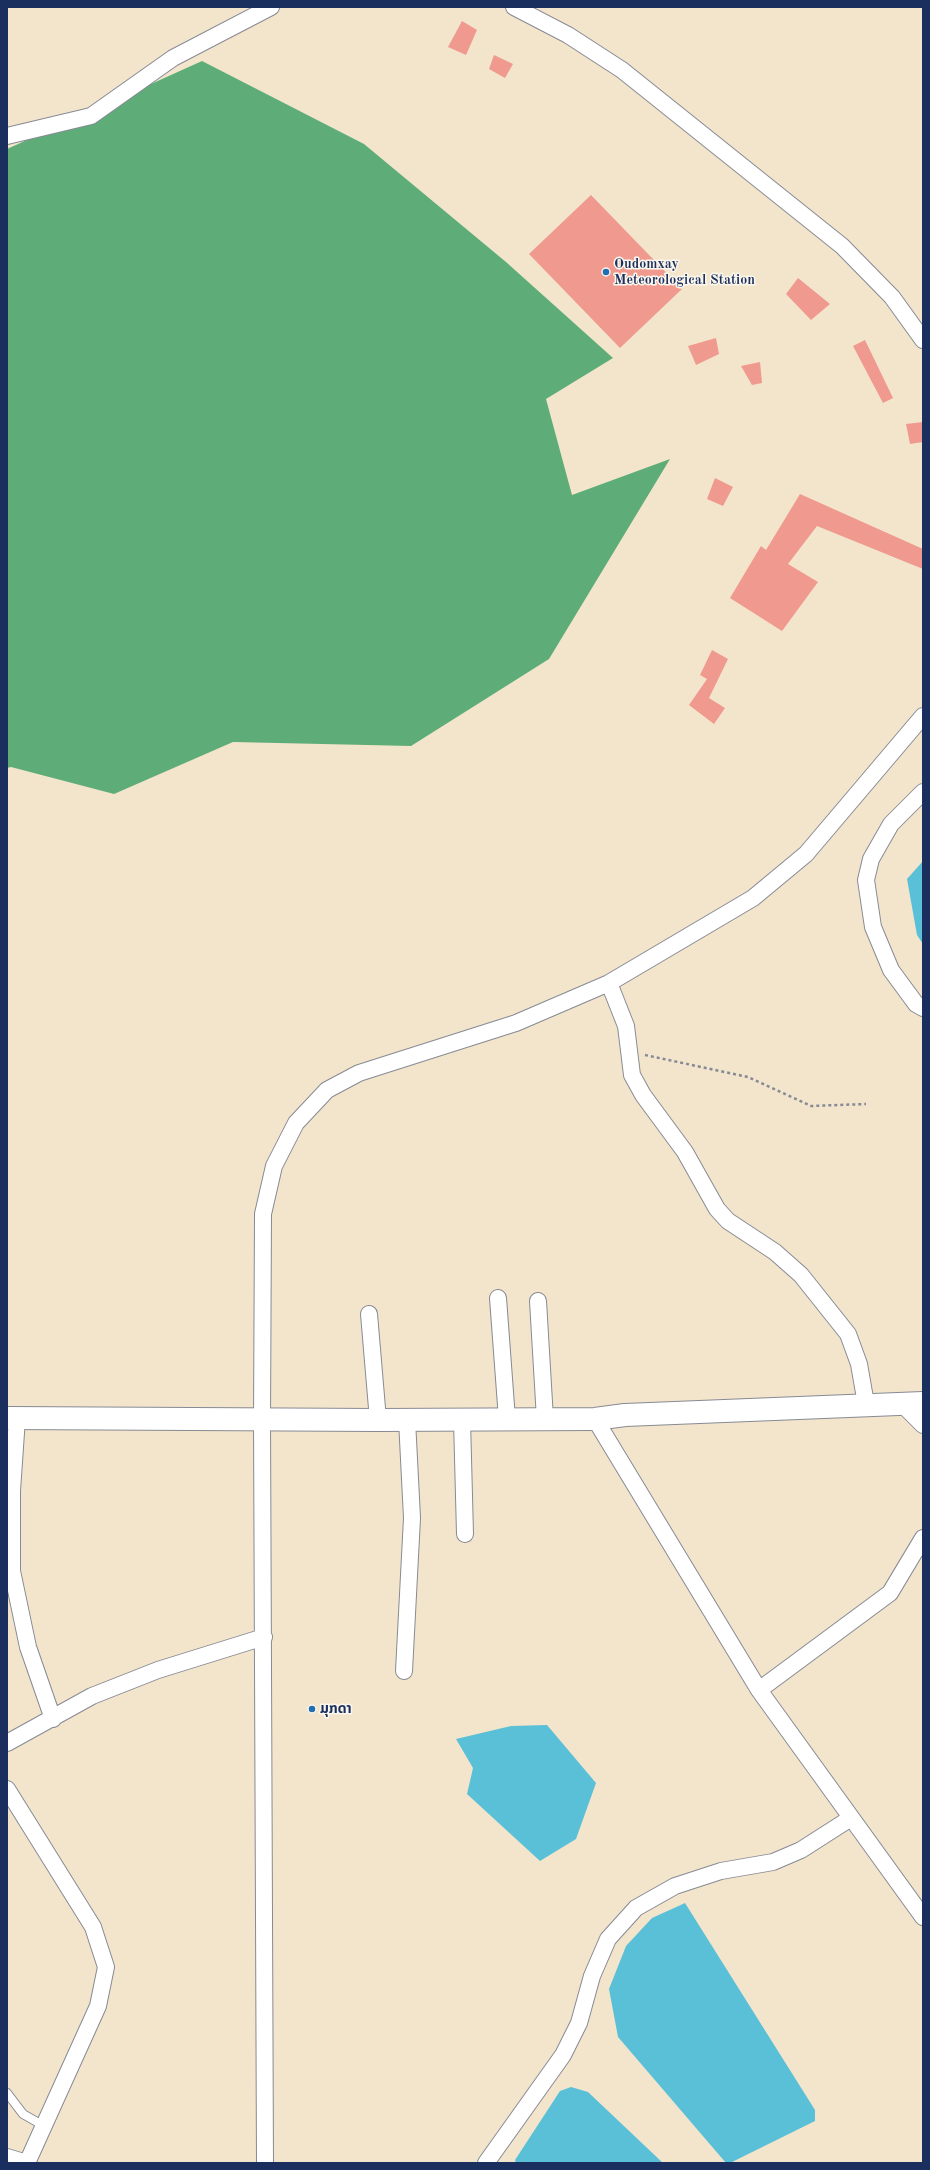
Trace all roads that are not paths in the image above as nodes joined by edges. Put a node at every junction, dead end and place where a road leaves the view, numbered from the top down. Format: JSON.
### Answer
{"nodes":[{"id":1,"x":271,"y":7,"type":"edge"},
{"id":2,"x":514,"y":7,"type":"edge"},
{"id":3,"x":7,"y":136,"type":"edge"},
{"id":4,"x":923,"y":340,"type":"edge"},
{"id":5,"x":923,"y":716,"type":"edge"},
{"id":6,"x":923,"y":792,"type":"edge"},
{"id":7,"x":609,"y":983,"type":"junction"},
{"id":8,"x":923,"y":1008,"type":"edge"},
{"id":9,"x":498,"y":1298,"type":"dead end"},
{"id":10,"x":538,"y":1301,"type":"dead end"},
{"id":11,"x":369,"y":1314,"type":"dead end"},
{"id":12,"x":912,"y":1403,"type":"edge"},
{"id":13,"x":866,"y":1404,"type":"junction"},
{"id":14,"x":12,"y":1418,"type":"edge"},
{"id":15,"x":595,"y":1418,"type":"junction"},
{"id":16,"x":507,"y":1419,"type":"junction"},
{"id":17,"x":545,"y":1419,"type":"junction"},
{"id":18,"x":262,"y":1420,"type":"junction"},
{"id":19,"x":378,"y":1420,"type":"junction"},
{"id":20,"x":407,"y":1420,"type":"junction"},
{"id":21,"x":462,"y":1420,"type":"junction"},
{"id":22,"x":923,"y":1425,"type":"edge"},
{"id":23,"x":465,"y":1534,"type":"dead end"},
{"id":24,"x":923,"y":1538,"type":"edge"},
{"id":25,"x":264,"y":1637,"type":"junction"},
{"id":26,"x":404,"y":1671,"type":"dead end"},
{"id":27,"x":759,"y":1690,"type":"junction"},
{"id":28,"x":53,"y":1719,"type":"junction"},
{"id":29,"x":7,"y":1743,"type":"edge"},
{"id":30,"x":7,"y":1789,"type":"edge"},
{"id":31,"x":851,"y":1818,"type":"junction"},
{"id":32,"x":923,"y":1917,"type":"edge"},
{"id":33,"x":7,"y":2093,"type":"edge"},
{"id":34,"x":44,"y":2126,"type":"junction"},
{"id":35,"x":7,"y":2157,"type":"edge"},
{"id":36,"x":27,"y":2163,"type":"edge"},
{"id":37,"x":265,"y":2163,"type":"edge"},
{"id":38,"x":486,"y":2163,"type":"edge"}],
"edges":[{"from":1,"to":3,"type":"street"},
{"from":2,"to":4,"type":"street"},
{"from":5,"to":7,"type":"street"},
{"from":6,"to":8,"type":"street"},
{"from":7,"to":13,"type":"street"},
{"from":7,"to":18,"type":"street"},
{"from":9,"to":16,"type":"street"},
{"from":10,"to":17,"type":"street"},
{"from":11,"to":19,"type":"street"},
{"from":12,"to":13,"type":"street"},
{"from":12,"to":22,"type":"street"},
{"from":13,"to":15,"type":"street"},
{"from":14,"to":18,"type":"street"},
{"from":14,"to":28,"type":"street"},
{"from":15,"to":17,"type":"street"},
{"from":15,"to":27,"type":"street"},
{"from":16,"to":17,"type":"street"},
{"from":16,"to":21,"type":"street"},
{"from":18,"to":19,"type":"street"},
{"from":18,"to":25,"type":"street"},
{"from":19,"to":20,"type":"street"},
{"from":20,"to":21,"type":"street"},
{"from":20,"to":26,"type":"street"},
{"from":21,"to":23,"type":"street"},
{"from":24,"to":27,"type":"street"},
{"from":25,"to":28,"type":"street"},
{"from":25,"to":37,"type":"street"},
{"from":27,"to":31,"type":"street"},
{"from":28,"to":29,"type":"street"},
{"from":30,"to":34,"type":"street"},
{"from":31,"to":32,"type":"street"},
{"from":31,"to":38,"type":"street"},
{"from":33,"to":34,"type":"lane"},
{"from":34,"to":36,"type":"street"},
{"from":35,"to":36,"type":"street"}]}
